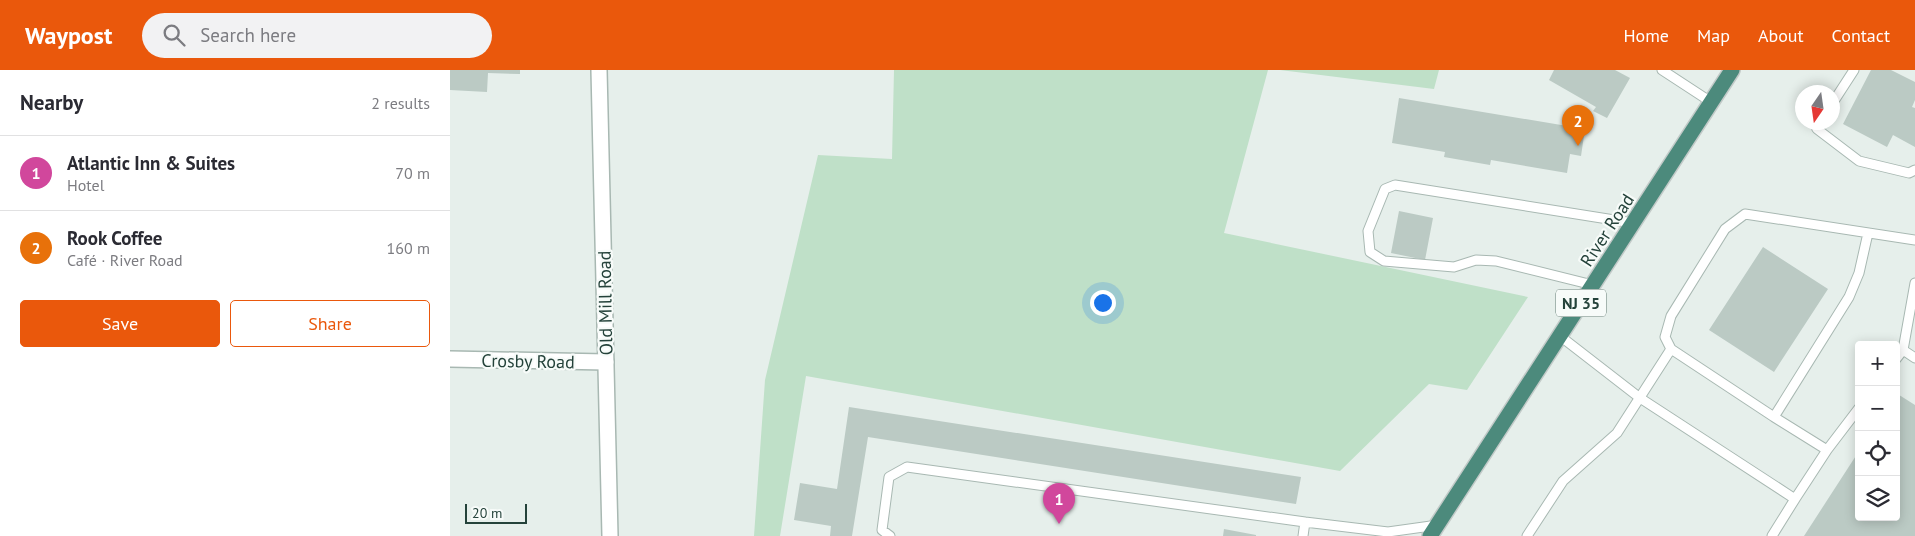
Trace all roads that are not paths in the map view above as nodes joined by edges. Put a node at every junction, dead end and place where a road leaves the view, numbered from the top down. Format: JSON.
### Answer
{"nodes":[{"id":1,"x":600,"y":70,"type":"edge"},
{"id":2,"x":1662,"y":70,"type":"edge"},
{"id":3,"x":1732,"y":70,"type":"edge"},
{"id":4,"x":1854,"y":70,"type":"edge"},
{"id":5,"x":1840,"y":92,"type":"edge"},
{"id":6,"x":1711,"y":102,"type":"junction"},
{"id":7,"x":1818,"y":130,"type":"edge"},
{"id":8,"x":1915,"y":170,"type":"edge"},
{"id":9,"x":1634,"y":223,"type":"junction"},
{"id":10,"x":1868,"y":233,"type":"junction"},
{"id":11,"x":1915,"y":240,"type":"edge"},
{"id":12,"x":1915,"y":283,"type":"edge"},
{"id":13,"x":1593,"y":285,"type":"junction"},
{"id":14,"x":1560,"y":336,"type":"junction"},
{"id":15,"x":1670,"y":349,"type":"junction"},
{"id":16,"x":1903,"y":350,"type":"junction"},
{"id":17,"x":1900,"y":353,"type":"edge"},
{"id":18,"x":1915,"y":358,"type":"edge"},
{"id":19,"x":450,"y":359,"type":"edge"},
{"id":20,"x":606,"y":362,"type":"junction"},
{"id":21,"x":1640,"y":398,"type":"junction"},
{"id":22,"x":1855,"y":413,"type":"edge"},
{"id":23,"x":1774,"y":417,"type":"junction"},
{"id":24,"x":1827,"y":450,"type":"junction"},
{"id":25,"x":1795,"y":499,"type":"junction"},
{"id":26,"x":1305,"y":522,"type":"junction"},
{"id":27,"x":1434,"y":530,"type":"edge"},
{"id":28,"x":610,"y":536,"type":"edge"},
{"id":29,"x":890,"y":536,"type":"edge"},
{"id":30,"x":1303,"y":536,"type":"edge"},
{"id":31,"x":1527,"y":536,"type":"edge"},
{"id":32,"x":1772,"y":536,"type":"edge"}],
"edges":[{"from":1,"to":20,"type":"street","name":"Old Mill Road"},
{"from":2,"to":6,"type":"lane"},
{"from":3,"to":6,"type":"highway","name":"River Road","number":"NJ 35"},
{"from":4,"to":5,"type":"lane"},
{"from":6,"to":9,"type":"highway","name":"River Road","number":"NJ 35"},
{"from":7,"to":8,"type":"lane"},
{"from":9,"to":13,"type":"highway","name":"River Road","number":"NJ 35"},
{"from":9,"to":13,"type":"lane"},
{"from":10,"to":11,"type":"lane"},
{"from":10,"to":15,"type":"lane"},
{"from":10,"to":23,"type":"lane"},
{"from":12,"to":16,"type":"lane"},
{"from":13,"to":14,"type":"highway","name":"River Road","number":"NJ 35"},
{"from":14,"to":21,"type":"lane"},
{"from":14,"to":27,"type":"highway","name":"River Road","number":"NJ 35"},
{"from":15,"to":21,"type":"lane"},
{"from":15,"to":23,"type":"lane"},
{"from":16,"to":17,"type":"lane"},
{"from":16,"to":18,"type":"lane"},
{"from":19,"to":20,"type":"street","name":"Crosby Road"},
{"from":20,"to":28,"type":"street","name":"Old Mill Road"},
{"from":21,"to":25,"type":"lane"},
{"from":21,"to":31,"type":"lane"},
{"from":22,"to":24,"type":"lane"},
{"from":23,"to":24,"type":"lane"},
{"from":24,"to":25,"type":"lane"},
{"from":25,"to":32,"type":"lane"},
{"from":26,"to":27,"type":"lane"},
{"from":26,"to":29,"type":"lane"},
{"from":26,"to":30,"type":"lane"}]}
